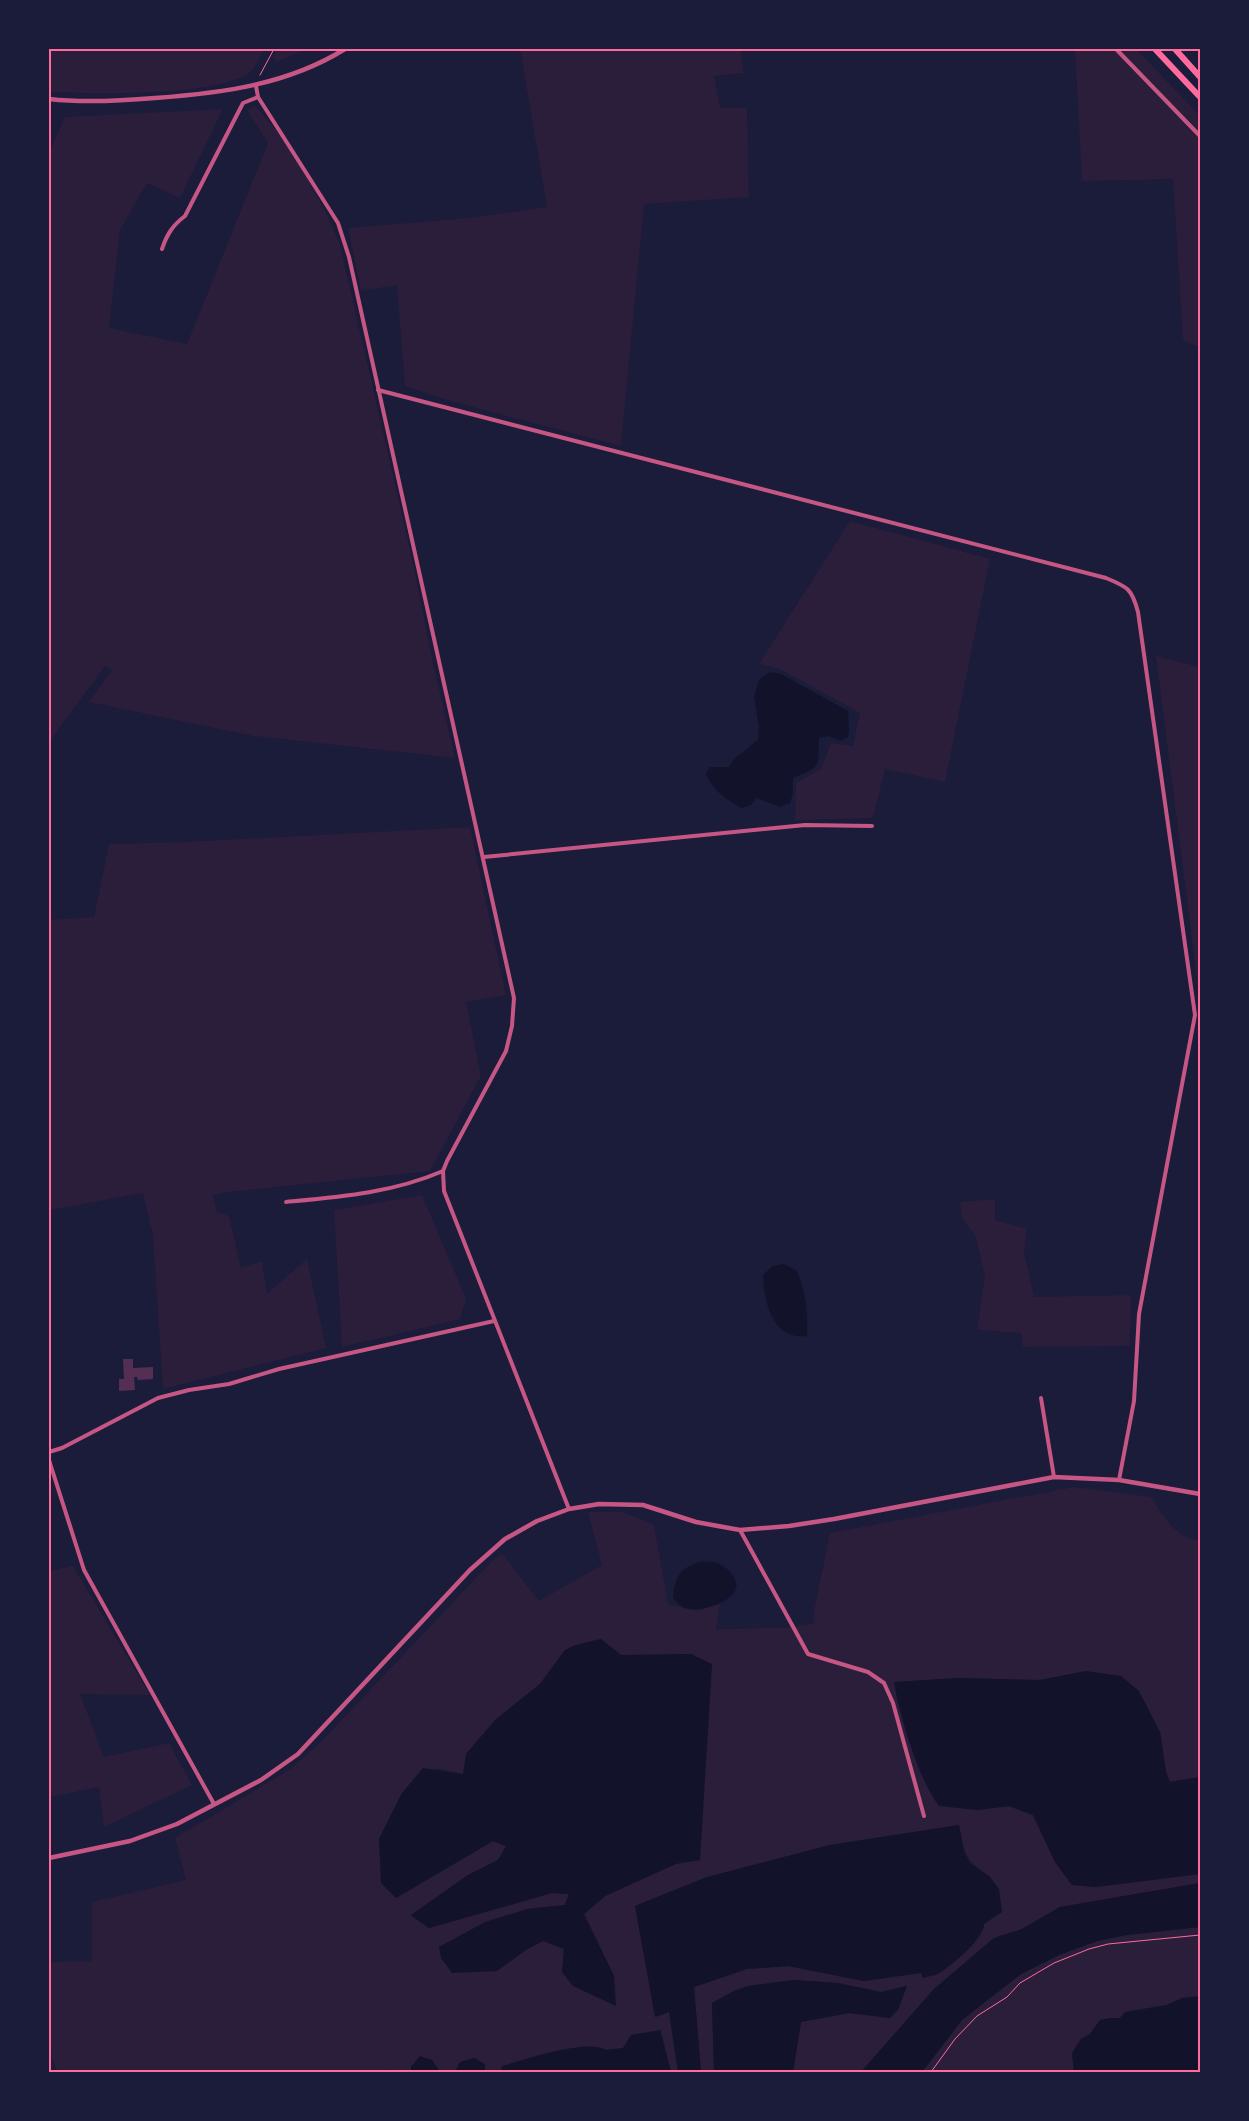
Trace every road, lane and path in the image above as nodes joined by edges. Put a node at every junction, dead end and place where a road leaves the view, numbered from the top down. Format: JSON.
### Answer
{"nodes":[{"id":1,"x":274,"y":49,"type":"edge"},
{"id":2,"x":345,"y":49,"type":"edge"},
{"id":3,"x":1116,"y":49,"type":"edge"},
{"id":4,"x":1155,"y":49,"type":"edge"},
{"id":5,"x":1175,"y":49,"type":"edge"},
{"id":6,"x":260,"y":75,"type":"dead end"},
{"id":7,"x":1200,"y":77,"type":"edge"},
{"id":8,"x":256,"y":86,"type":"junction"},
{"id":9,"x":258,"y":97,"type":"junction"},
{"id":10,"x":1200,"y":97,"type":"edge"},
{"id":11,"x":49,"y":99,"type":"edge"},
{"id":12,"x":1200,"y":136,"type":"edge"},
{"id":13,"x":162,"y":249,"type":"dead end"},
{"id":14,"x":378,"y":390,"type":"junction"},
{"id":15,"x":872,"y":826,"type":"dead end"},
{"id":16,"x":484,"y":857,"type":"junction"},
{"id":17,"x":1195,"y":1014,"type":"junction"},
{"id":18,"x":1200,"y":1014,"type":"edge"},
{"id":19,"x":443,"y":1171,"type":"junction"},
{"id":20,"x":286,"y":1202,"type":"dead end"},
{"id":21,"x":494,"y":1321,"type":"junction"},
{"id":22,"x":1041,"y":1398,"type":"dead end"},
{"id":23,"x":49,"y":1452,"type":"edge"},
{"id":24,"x":49,"y":1460,"type":"edge"},
{"id":25,"x":1054,"y":1477,"type":"junction"},
{"id":26,"x":1119,"y":1480,"type":"junction"},
{"id":27,"x":1200,"y":1494,"type":"edge"},
{"id":28,"x":569,"y":1510,"type":"junction"},
{"id":29,"x":740,"y":1530,"type":"junction"},
{"id":30,"x":214,"y":1804,"type":"junction"},
{"id":31,"x":924,"y":1816,"type":"dead end"},
{"id":32,"x":49,"y":1858,"type":"edge"},
{"id":33,"x":1200,"y":1935,"type":"edge"},
{"id":34,"x":931,"y":2072,"type":"edge"}],
"edges":[{"from":1,"to":6,"type":"path"},
{"from":2,"to":8,"type":"street"},
{"from":3,"to":12,"type":"street"},
{"from":4,"to":10,"type":"highway"},
{"from":5,"to":7,"type":"highway"},
{"from":8,"to":9,"type":"street"},
{"from":8,"to":11,"type":"street"},
{"from":9,"to":13,"type":"street"},
{"from":9,"to":14,"type":"street"},
{"from":14,"to":16,"type":"street"},
{"from":14,"to":17,"type":"street"},
{"from":15,"to":16,"type":"street"},
{"from":16,"to":19,"type":"street"},
{"from":17,"to":18,"type":"street"},
{"from":17,"to":26,"type":"street"},
{"from":19,"to":20,"type":"street"},
{"from":19,"to":21,"type":"street"},
{"from":21,"to":23,"type":"street"},
{"from":21,"to":28,"type":"street"},
{"from":22,"to":25,"type":"street"},
{"from":24,"to":30,"type":"street"},
{"from":25,"to":26,"type":"street"},
{"from":25,"to":29,"type":"street"},
{"from":26,"to":27,"type":"street"},
{"from":28,"to":29,"type":"street"},
{"from":28,"to":30,"type":"street"},
{"from":29,"to":31,"type":"street"},
{"from":30,"to":32,"type":"street"},
{"from":33,"to":34,"type":"path"}]}
